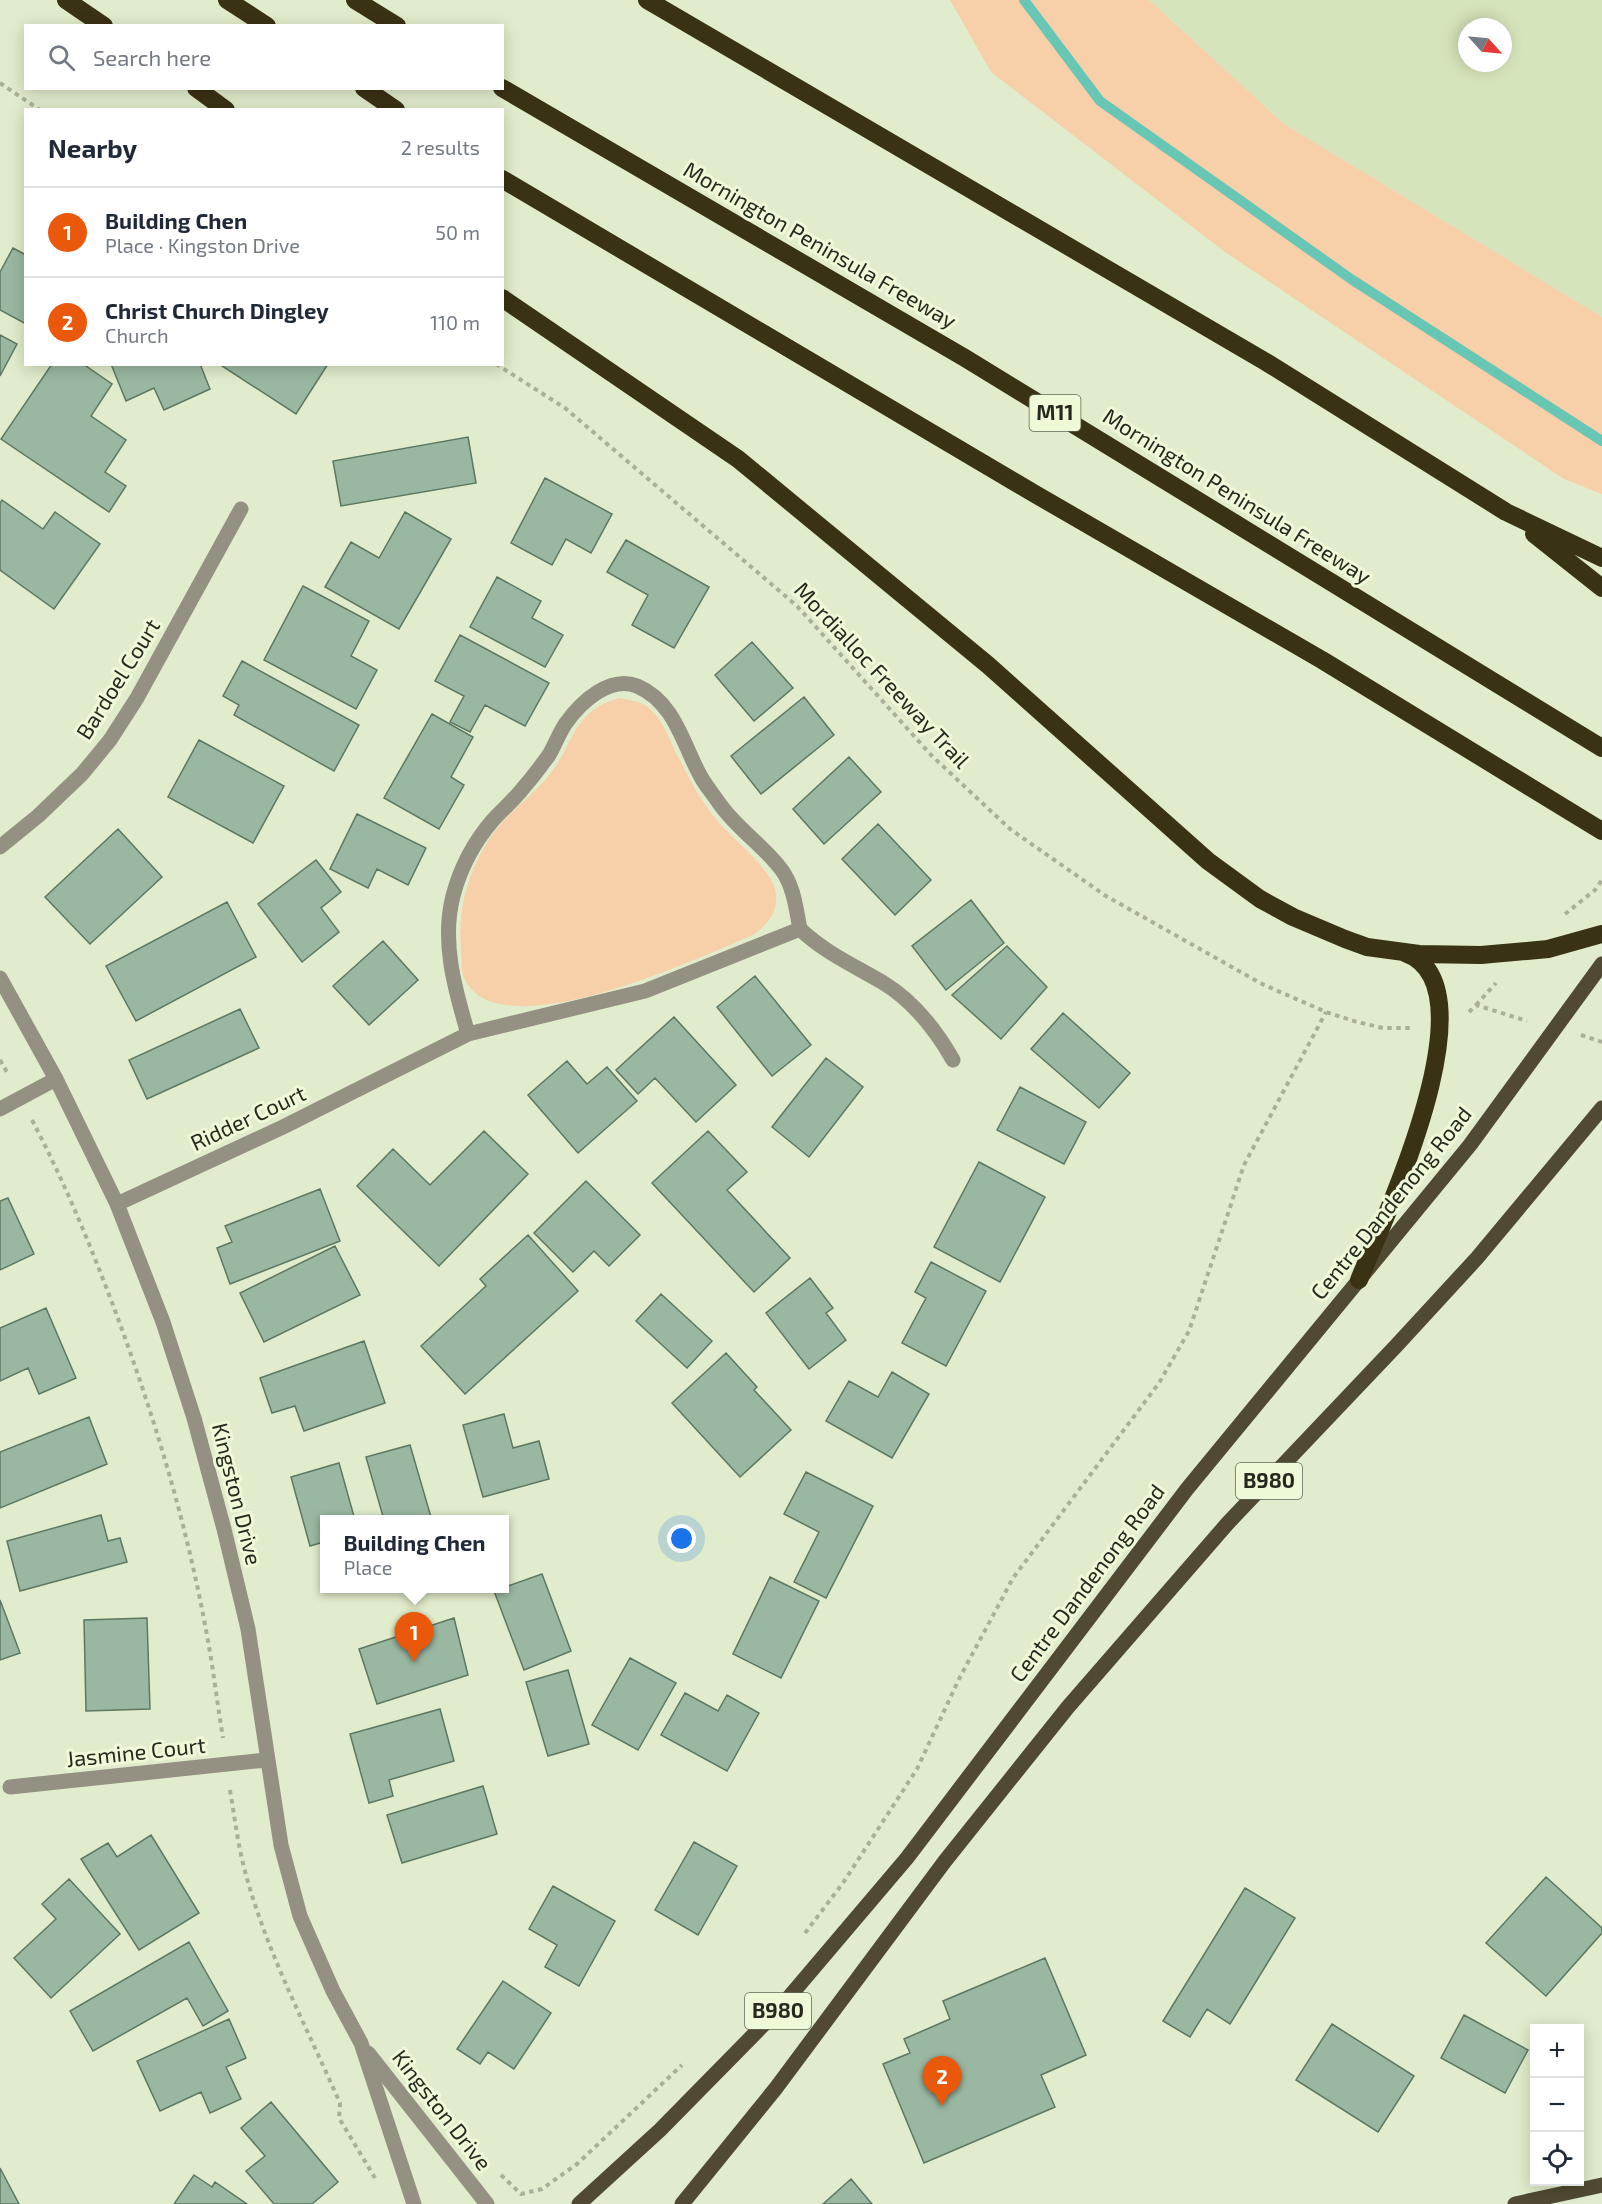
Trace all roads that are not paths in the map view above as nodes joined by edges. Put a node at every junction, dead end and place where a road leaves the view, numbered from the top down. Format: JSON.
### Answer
{"nodes":[{"id":1,"x":66,"y":0,"type":"edge"},
{"id":2,"x":227,"y":0,"type":"edge"},
{"id":3,"x":355,"y":0,"type":"edge"},
{"id":4,"x":647,"y":0,"type":"edge"},
{"id":5,"x":101,"y":24,"type":"edge"},
{"id":6,"x":264,"y":24,"type":"edge"},
{"id":7,"x":394,"y":24,"type":"edge"},
{"id":8,"x":504,"y":89,"type":"edge"},
{"id":9,"x":199,"y":90,"type":"edge"},
{"id":10,"x":367,"y":90,"type":"edge"},
{"id":11,"x":223,"y":108,"type":"edge"},
{"id":12,"x":393,"y":108,"type":"edge"},
{"id":13,"x":504,"y":180,"type":"edge"},
{"id":14,"x":504,"y":299,"type":"edge"},
{"id":15,"x":242,"y":509,"type":"dead end"},
{"id":16,"x":1506,"y":512,"type":"junction"},
{"id":17,"x":1602,"y":558,"type":"edge"},
{"id":18,"x":1602,"y":588,"type":"edge"},
{"id":19,"x":1602,"y":748,"type":"edge"},
{"id":20,"x":1602,"y":831,"type":"edge"},
{"id":21,"x":0,"y":847,"type":"edge"},
{"id":22,"x":800,"y":929,"type":"junction"},
{"id":23,"x":1602,"y":934,"type":"edge"},
{"id":24,"x":1402,"y":952,"type":"junction"},
{"id":25,"x":1602,"y":964,"type":"edge"},
{"id":26,"x":0,"y":978,"type":"edge"},
{"id":27,"x":468,"y":1034,"type":"junction"},
{"id":28,"x":953,"y":1060,"type":"dead end"},
{"id":29,"x":56,"y":1079,"type":"junction"},
{"id":30,"x":1602,"y":1108,"type":"edge"},
{"id":31,"x":0,"y":1109,"type":"edge"},
{"id":32,"x":117,"y":1204,"type":"junction"},
{"id":33,"x":1359,"y":1280,"type":"junction"},
{"id":34,"x":266,"y":1760,"type":"junction"},
{"id":35,"x":10,"y":1787,"type":"dead end"},
{"id":36,"x":361,"y":2043,"type":"junction"},
{"id":37,"x":1602,"y":2184,"type":"edge"},
{"id":38,"x":414,"y":2204,"type":"edge"},
{"id":39,"x":487,"y":2204,"type":"edge"},
{"id":40,"x":579,"y":2204,"type":"edge"},
{"id":41,"x":682,"y":2204,"type":"edge"},
{"id":42,"x":1515,"y":2204,"type":"edge"}],
"edges":[{"from":1,"to":5,"type":"highway"},
{"from":2,"to":6,"type":"highway"},
{"from":3,"to":7,"type":"highway"},
{"from":4,"to":16,"type":"highway"},
{"from":8,"to":19,"type":"highway","name":"Mornington Peninsula Freeway","number":"M11"},
{"from":9,"to":11,"type":"highway"},
{"from":10,"to":12,"type":"highway"},
{"from":13,"to":20,"type":"highway"},
{"from":14,"to":24,"type":"highway"},
{"from":15,"to":21,"type":"street","name":"Bardoel Court"},
{"from":16,"to":17,"type":"highway"},
{"from":16,"to":18,"type":"highway"},
{"from":22,"to":27,"type":"street","name":"Ridder Court"},
{"from":22,"to":27,"type":"street"},
{"from":22,"to":28,"type":"street"},
{"from":23,"to":24,"type":"highway"},
{"from":24,"to":33,"type":"highway"},
{"from":25,"to":33,"type":"main road","name":"Centre Dandenong Road","number":"B980"},
{"from":26,"to":29,"type":"street","name":"Kingston Drive"},
{"from":27,"to":32,"type":"street","name":"Ridder Court"},
{"from":29,"to":31,"type":"street"},
{"from":29,"to":32,"type":"street","name":"Kingston Drive"},
{"from":30,"to":41,"type":"main road","number":"B980"},
{"from":32,"to":34,"type":"street","name":"Kingston Drive"},
{"from":33,"to":40,"type":"main road","name":"Centre Dandenong Road","number":"B980"},
{"from":34,"to":35,"type":"street","name":"Jasmine Court"},
{"from":34,"to":36,"type":"street","name":"Kingston Drive"},
{"from":36,"to":38,"type":"street","name":"Kingston Drive"},
{"from":36,"to":39,"type":"street","name":"Kingston Drive"},
{"from":37,"to":42,"type":"main road"}]}
